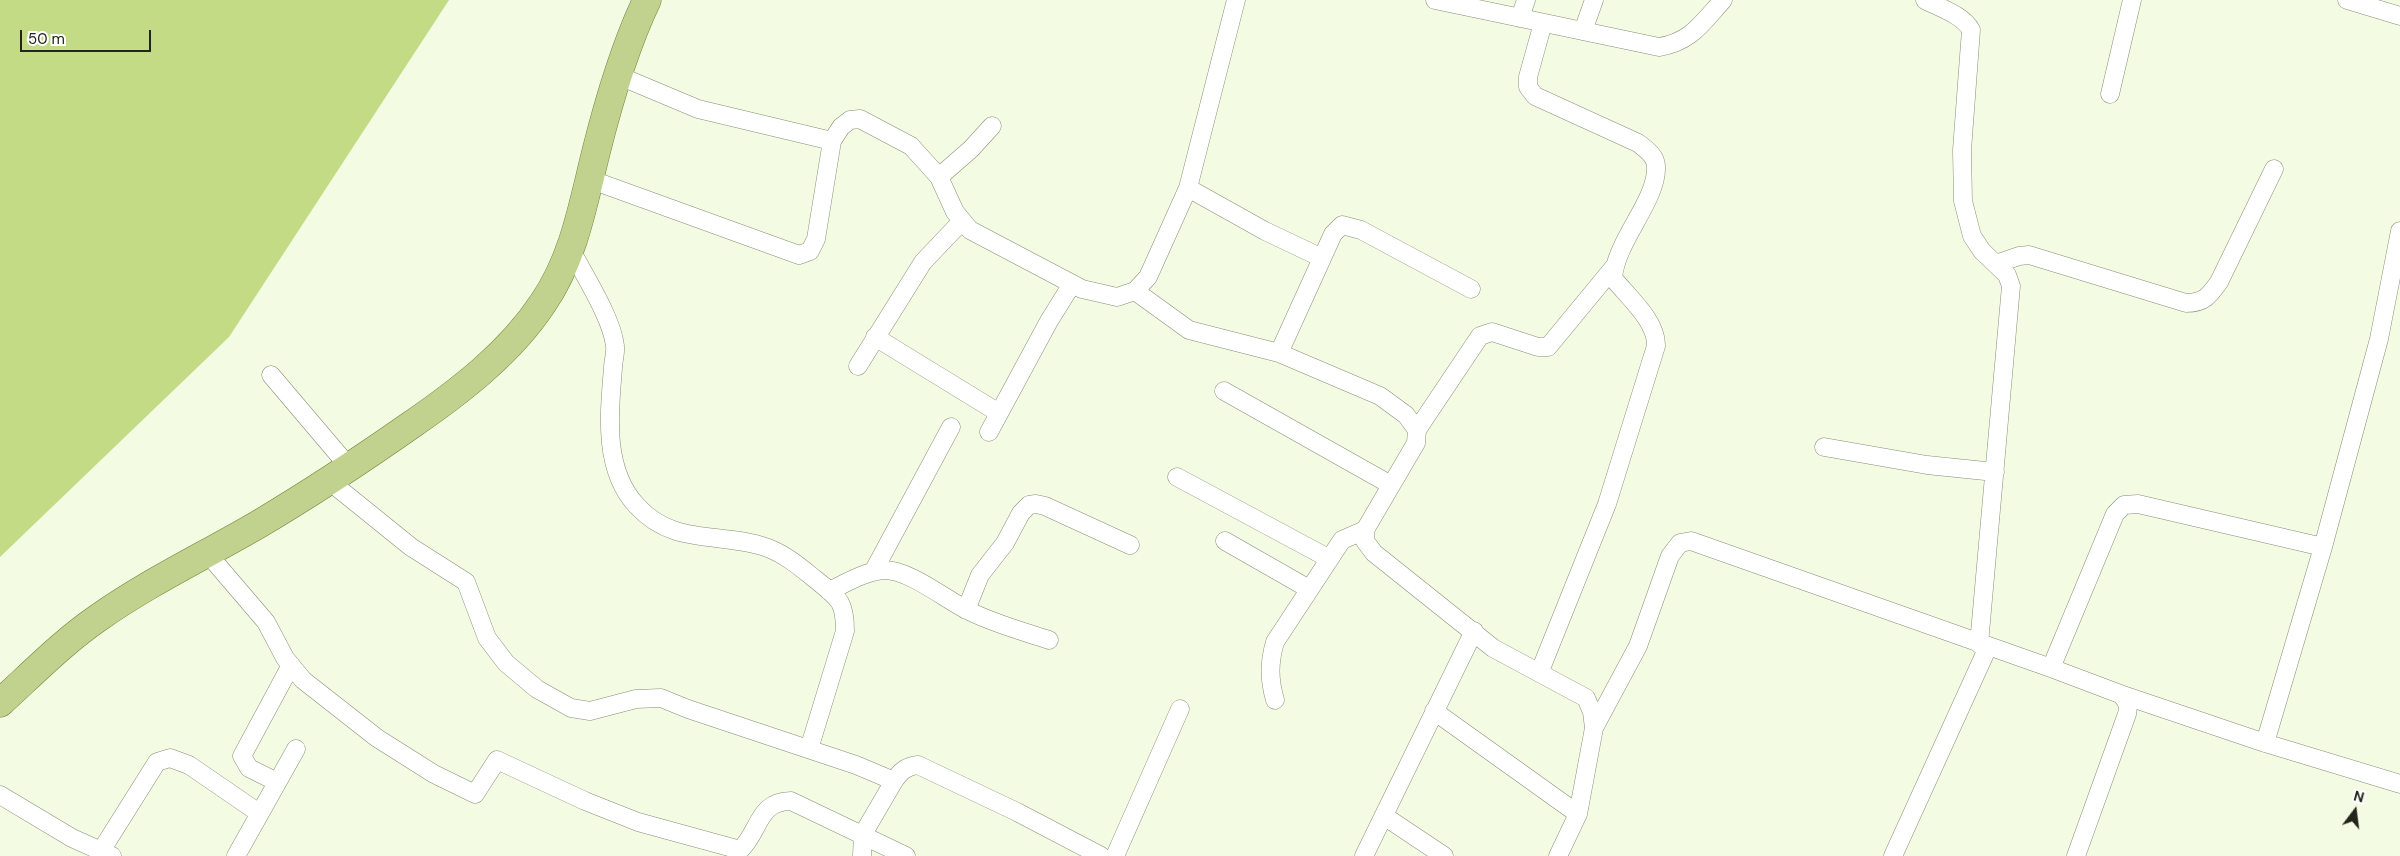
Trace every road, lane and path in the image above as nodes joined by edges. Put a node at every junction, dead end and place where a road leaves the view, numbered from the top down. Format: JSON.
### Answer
{"nodes":[{"id":1,"x":647,"y":0,"type":"edge"},
{"id":2,"x":1236,"y":0,"type":"edge"},
{"id":3,"x":1434,"y":0,"type":"edge"},
{"id":4,"x":1526,"y":0,"type":"edge"},
{"id":5,"x":1594,"y":0,"type":"edge"},
{"id":6,"x":1723,"y":0,"type":"edge"},
{"id":7,"x":1925,"y":0,"type":"edge"},
{"id":8,"x":2132,"y":0,"type":"edge"},
{"id":9,"x":2347,"y":0,"type":"edge"},
{"id":10,"x":2400,"y":16,"type":"edge"},
{"id":11,"x":1520,"y":18,"type":"junction"},
{"id":12,"x":1543,"y":23,"type":"junction"},
{"id":13,"x":1583,"y":31,"type":"junction"},
{"id":14,"x":617,"y":75,"type":"junction"},
{"id":15,"x":2110,"y":94,"type":"dead end"},
{"id":16,"x":992,"y":126,"type":"dead end"},
{"id":17,"x":832,"y":141,"type":"junction"},
{"id":18,"x":2274,"y":168,"type":"dead end"},
{"id":19,"x":939,"y":177,"type":"junction"},
{"id":20,"x":589,"y":179,"type":"junction"},
{"id":21,"x":1188,"y":188,"type":"junction"},
{"id":22,"x":962,"y":220,"type":"junction"},
{"id":23,"x":2400,"y":232,"type":"edge"},
{"id":24,"x":570,"y":250,"type":"junction"},
{"id":25,"x":1322,"y":258,"type":"junction"},
{"id":26,"x":1996,"y":264,"type":"junction"},
{"id":27,"x":1614,"y":267,"type":"junction"},
{"id":28,"x":1072,"y":284,"type":"junction"},
{"id":29,"x":1471,"y":289,"type":"dead end"},
{"id":30,"x":1135,"y":291,"type":"junction"},
{"id":31,"x":875,"y":338,"type":"junction"},
{"id":32,"x":1279,"y":353,"type":"junction"},
{"id":33,"x":858,"y":366,"type":"dead end"},
{"id":34,"x":271,"y":375,"type":"dead end"},
{"id":35,"x":1224,"y":390,"type":"dead end"},
{"id":36,"x":999,"y":413,"type":"junction"},
{"id":37,"x":951,"y":427,"type":"dead end"},
{"id":38,"x":1417,"y":430,"type":"junction"},
{"id":39,"x":989,"y":432,"type":"dead end"},
{"id":40,"x":1824,"y":447,"type":"dead end"},
{"id":41,"x":1995,"y":472,"type":"junction"},
{"id":42,"x":339,"y":474,"type":"junction"},
{"id":43,"x":1177,"y":477,"type":"dead end"},
{"id":44,"x":1391,"y":485,"type":"junction"},
{"id":45,"x":1365,"y":530,"type":"junction"},
{"id":46,"x":1225,"y":540,"type":"dead end"},
{"id":47,"x":1130,"y":545,"type":"dead end"},
{"id":48,"x":2323,"y":548,"type":"junction"},
{"id":49,"x":208,"y":553,"type":"junction"},
{"id":50,"x":1328,"y":558,"type":"junction"},
{"id":51,"x":873,"y":572,"type":"junction"},
{"id":52,"x":1309,"y":589,"type":"junction"},
{"id":53,"x":829,"y":591,"type":"junction"},
{"id":54,"x":966,"y":610,"type":"junction"},
{"id":55,"x":1474,"y":631,"type":"junction"},
{"id":56,"x":1049,"y":640,"type":"dead end"},
{"id":57,"x":1983,"y":645,"type":"junction"},
{"id":58,"x":291,"y":665,"type":"junction"},
{"id":59,"x":2051,"y":668,"type":"junction"},
{"id":60,"x":1540,"y":671,"type":"junction"},
{"id":61,"x":2120,"y":694,"type":"junction"},
{"id":62,"x":1275,"y":700,"type":"dead end"},
{"id":63,"x":0,"y":704,"type":"edge"},
{"id":64,"x":1180,"y":709,"type":"dead end"},
{"id":65,"x":1434,"y":711,"type":"junction"},
{"id":66,"x":1594,"y":728,"type":"junction"},
{"id":67,"x":2265,"y":743,"type":"junction"},
{"id":68,"x":296,"y":749,"type":"dead end"},
{"id":69,"x":809,"y":749,"type":"junction"},
{"id":70,"x":894,"y":781,"type":"junction"},
{"id":71,"x":277,"y":782,"type":"junction"},
{"id":72,"x":2400,"y":784,"type":"edge"},
{"id":73,"x":0,"y":795,"type":"edge"},
{"id":74,"x":258,"y":813,"type":"junction"},
{"id":75,"x":1578,"y":814,"type":"junction"},
{"id":76,"x":1384,"y":816,"type":"junction"},
{"id":77,"x":863,"y":834,"type":"junction"},
{"id":78,"x":747,"y":853,"type":"edge"},
{"id":79,"x":107,"y":854,"type":"edge"},
{"id":80,"x":236,"y":856,"type":"edge"},
{"id":81,"x":862,"y":856,"type":"edge"},
{"id":82,"x":906,"y":856,"type":"edge"},
{"id":83,"x":1101,"y":856,"type":"edge"},
{"id":84,"x":1115,"y":856,"type":"edge"},
{"id":85,"x":1364,"y":856,"type":"edge"},
{"id":86,"x":1444,"y":856,"type":"edge"},
{"id":87,"x":1558,"y":856,"type":"edge"},
{"id":88,"x":1893,"y":856,"type":"edge"},
{"id":89,"x":2076,"y":856,"type":"edge"}],
"edges":[{"from":1,"to":14,"type":"main road"},
{"from":2,"to":21,"type":"street"},
{"from":3,"to":11,"type":"street"},
{"from":4,"to":11,"type":"street"},
{"from":5,"to":13,"type":"street"},
{"from":6,"to":13,"type":"street"},
{"from":7,"to":26,"type":"street"},
{"from":8,"to":15,"type":"street"},
{"from":9,"to":10,"type":"street"},
{"from":11,"to":12,"type":"street"},
{"from":12,"to":13,"type":"street"},
{"from":12,"to":27,"type":"street"},
{"from":14,"to":17,"type":"street"},
{"from":14,"to":20,"type":"main road"},
{"from":16,"to":19,"type":"street"},
{"from":17,"to":19,"type":"street"},
{"from":17,"to":20,"type":"street"},
{"from":18,"to":26,"type":"street"},
{"from":19,"to":22,"type":"street"},
{"from":20,"to":24,"type":"main road"},
{"from":21,"to":25,"type":"street"},
{"from":21,"to":30,"type":"street"},
{"from":22,"to":28,"type":"street"},
{"from":22,"to":31,"type":"street"},
{"from":23,"to":48,"type":"street"},
{"from":24,"to":42,"type":"main road"},
{"from":24,"to":53,"type":"street"},
{"from":25,"to":29,"type":"street"},
{"from":25,"to":32,"type":"street"},
{"from":26,"to":41,"type":"street"},
{"from":27,"to":38,"type":"street"},
{"from":27,"to":60,"type":"street"},
{"from":28,"to":30,"type":"street"},
{"from":28,"to":36,"type":"street"},
{"from":30,"to":32,"type":"street"},
{"from":31,"to":33,"type":"street"},
{"from":31,"to":36,"type":"street"},
{"from":32,"to":38,"type":"street"},
{"from":34,"to":42,"type":"street"},
{"from":35,"to":44,"type":"street"},
{"from":36,"to":39,"type":"street"},
{"from":37,"to":51,"type":"street"},
{"from":38,"to":44,"type":"street"},
{"from":40,"to":41,"type":"street"},
{"from":41,"to":57,"type":"street"},
{"from":42,"to":49,"type":"main road"},
{"from":42,"to":69,"type":"street"},
{"from":43,"to":50,"type":"street"},
{"from":44,"to":45,"type":"street"},
{"from":45,"to":50,"type":"street"},
{"from":45,"to":55,"type":"street"},
{"from":46,"to":52,"type":"street"},
{"from":47,"to":54,"type":"street"},
{"from":48,"to":59,"type":"street"},
{"from":48,"to":67,"type":"street"},
{"from":49,"to":58,"type":"street"},
{"from":49,"to":63,"type":"main road"},
{"from":50,"to":52,"type":"street"},
{"from":51,"to":53,"type":"street"},
{"from":51,"to":54,"type":"street"},
{"from":52,"to":62,"type":"street"},
{"from":53,"to":69,"type":"street"},
{"from":54,"to":56,"type":"street"},
{"from":55,"to":60,"type":"street"},
{"from":55,"to":65,"type":"street"},
{"from":57,"to":59,"type":"street"},
{"from":57,"to":66,"type":"street"},
{"from":57,"to":88,"type":"street"},
{"from":58,"to":71,"type":"street"},
{"from":58,"to":78,"type":"street"},
{"from":59,"to":61,"type":"street"},
{"from":60,"to":66,"type":"street"},
{"from":61,"to":67,"type":"street"},
{"from":61,"to":89,"type":"street"},
{"from":64,"to":84,"type":"street"},
{"from":65,"to":75,"type":"street"},
{"from":65,"to":76,"type":"street"},
{"from":66,"to":75,"type":"street"},
{"from":67,"to":72,"type":"street"},
{"from":68,"to":71,"type":"street"},
{"from":69,"to":70,"type":"street"},
{"from":70,"to":77,"type":"street"},
{"from":70,"to":83,"type":"street"},
{"from":71,"to":74,"type":"street"},
{"from":73,"to":79,"type":"street"},
{"from":74,"to":79,"type":"street"},
{"from":74,"to":80,"type":"street"},
{"from":75,"to":87,"type":"street"},
{"from":76,"to":85,"type":"street"},
{"from":76,"to":86,"type":"street"},
{"from":77,"to":78,"type":"street"},
{"from":77,"to":81,"type":"street"},
{"from":77,"to":82,"type":"street"}]}
